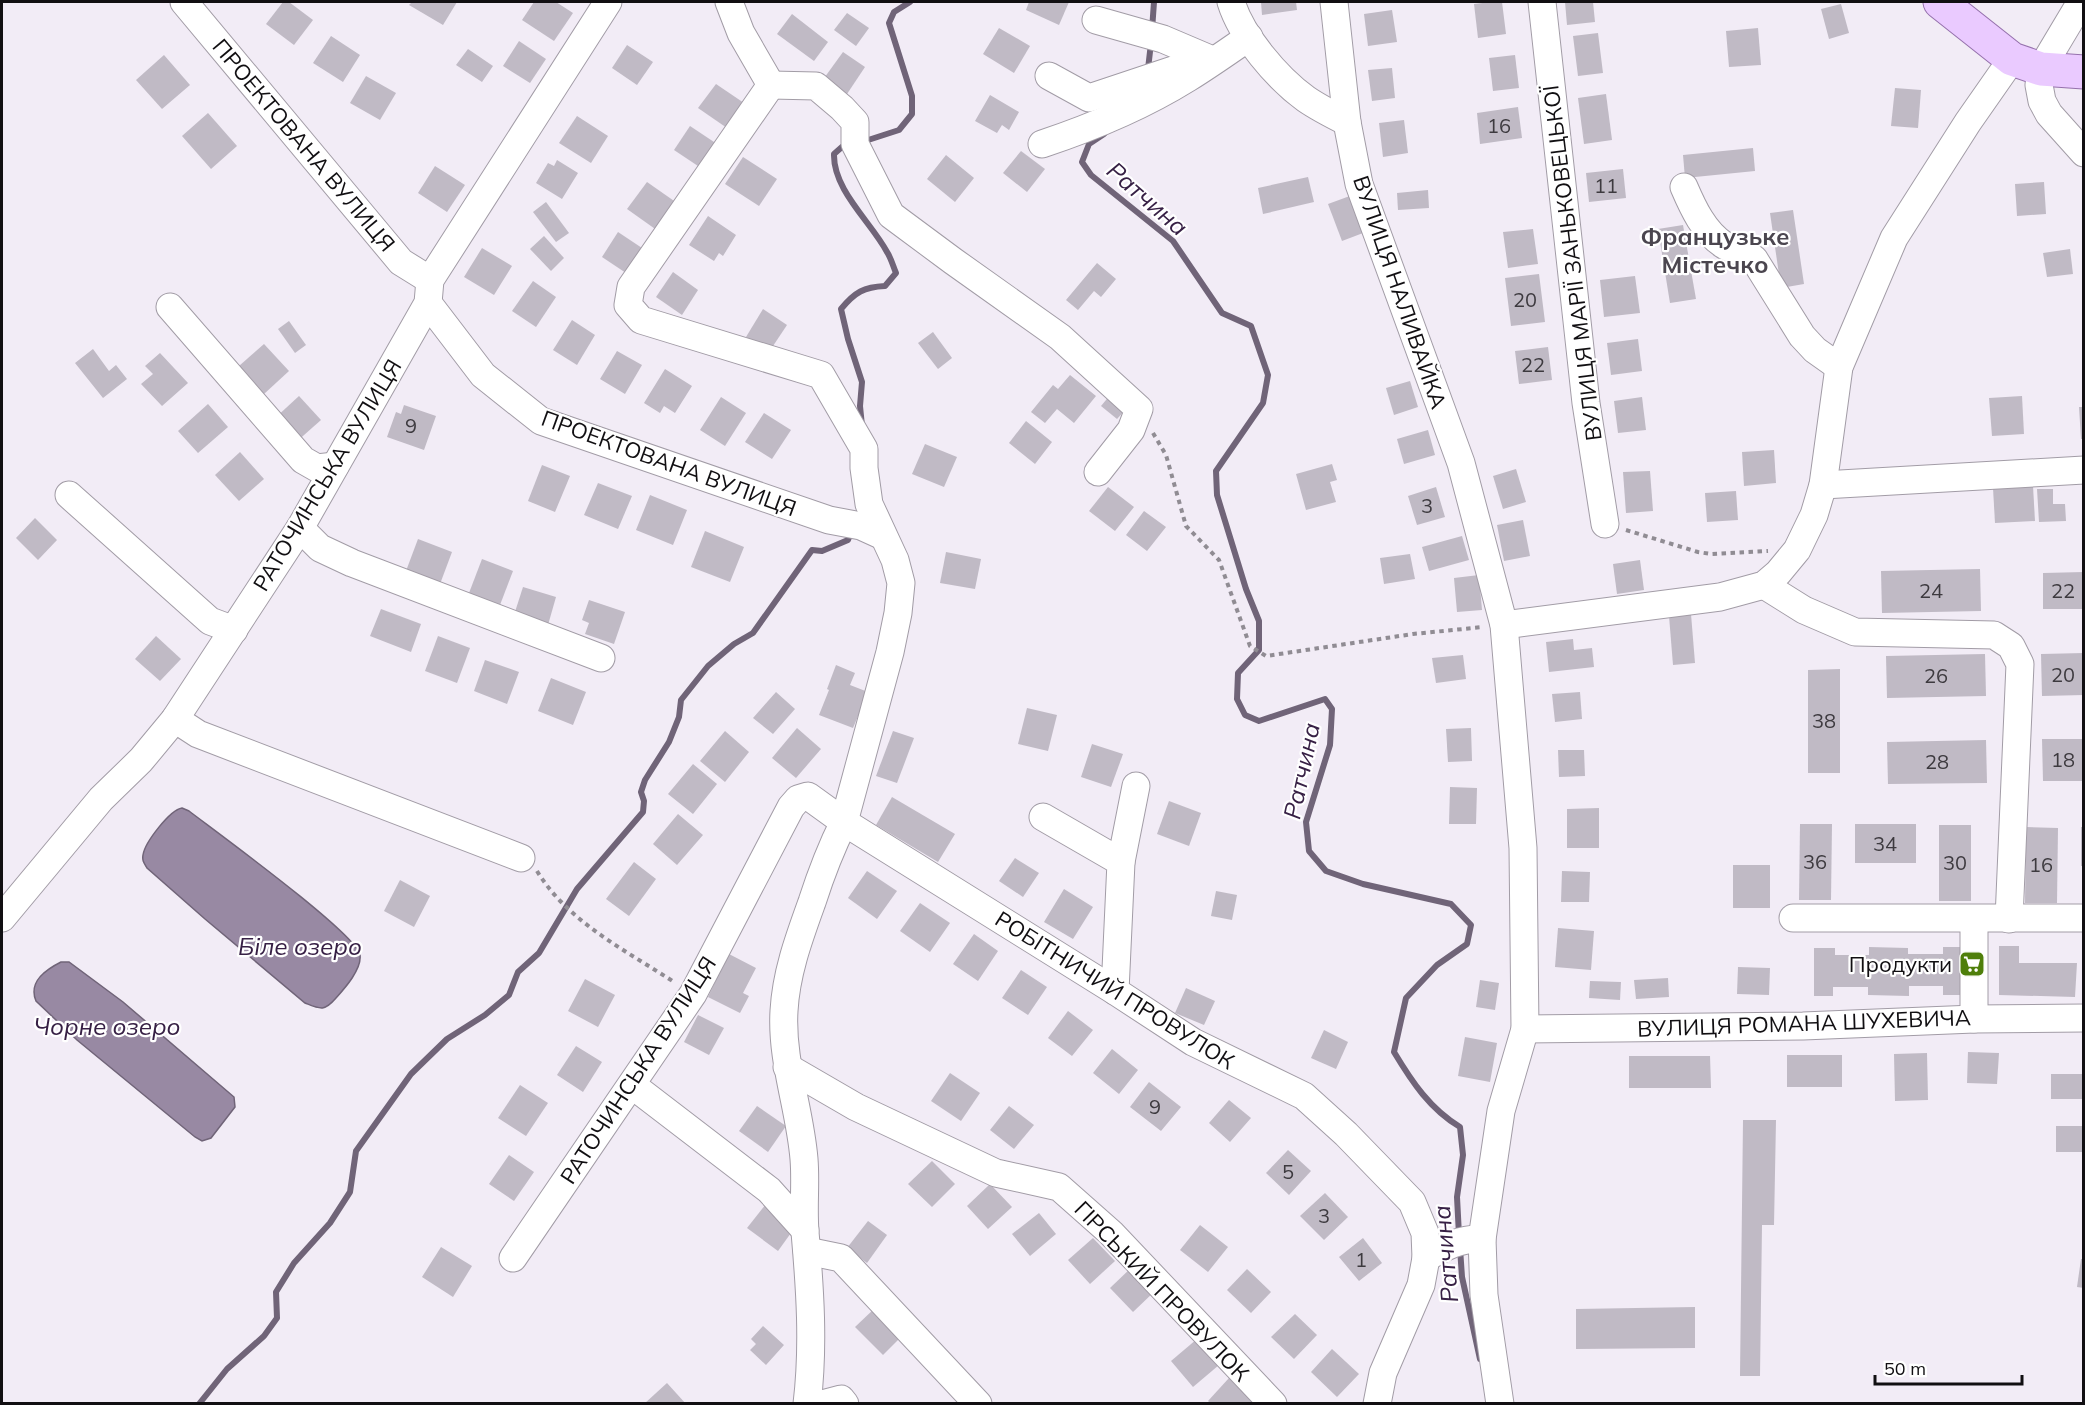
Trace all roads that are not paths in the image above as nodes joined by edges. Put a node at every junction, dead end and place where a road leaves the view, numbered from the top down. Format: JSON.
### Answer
{"nodes":[{"id":1,"x":184,"y":2,"type":"edge"},
{"id":2,"x":608,"y":2,"type":"edge"},
{"id":3,"x":729,"y":2,"type":"edge"},
{"id":4,"x":1231,"y":2,"type":"edge"},
{"id":5,"x":1334,"y":2,"type":"edge"},
{"id":6,"x":1542,"y":2,"type":"edge"},
{"id":7,"x":1940,"y":2,"type":"edge"},
{"id":8,"x":2081,"y":2,"type":"edge"},
{"id":9,"x":1096,"y":20,"type":"dead end"},
{"id":10,"x":1249,"y":37,"type":"junction"},
{"id":11,"x":1217,"y":56,"type":"junction"},
{"id":12,"x":2026,"y":64,"type":"junction"},
{"id":13,"x":2084,"y":72,"type":"edge"},
{"id":14,"x":1048,"y":76,"type":"dead end"},
{"id":15,"x":771,"y":85,"type":"junction"},
{"id":16,"x":1133,"y":99,"type":"junction"},
{"id":17,"x":1347,"y":122,"type":"junction"},
{"id":18,"x":1042,"y":144,"type":"dead end"},
{"id":19,"x":2084,"y":153,"type":"edge"},
{"id":20,"x":1684,"y":187,"type":"dead end"},
{"id":21,"x":429,"y":292,"type":"junction"},
{"id":22,"x":170,"y":307,"type":"dead end"},
{"id":23,"x":1839,"y":367,"type":"junction"},
{"id":24,"x":335,"y":466,"type":"junction"},
{"id":25,"x":2084,"y":470,"type":"edge"},
{"id":26,"x":1098,"y":472,"type":"dead end"},
{"id":27,"x":1823,"y":484,"type":"junction"},
{"id":28,"x":69,"y":495,"type":"dead end"},
{"id":29,"x":1605,"y":524,"type":"road end"},
{"id":30,"x":300,"y":528,"type":"junction"},
{"id":31,"x":872,"y":531,"type":"junction"},
{"id":32,"x":1764,"y":585,"type":"junction"},
{"id":33,"x":1504,"y":626,"type":"junction"},
{"id":34,"x":234,"y":630,"type":"junction"},
{"id":35,"x":601,"y":658,"type":"dead end"},
{"id":36,"x":175,"y":719,"type":"junction"},
{"id":37,"x":1136,"y":786,"type":"dead end"},
{"id":38,"x":1043,"y":817,"type":"dead end"},
{"id":39,"x":844,"y":822,"type":"junction"},
{"id":40,"x":520,"y":858,"type":"dead end"},
{"id":41,"x":1121,"y":862,"type":"junction"},
{"id":42,"x":2,"y":918,"type":"edge"},
{"id":43,"x":1793,"y":918,"type":"dead end"},
{"id":44,"x":2084,"y":918,"type":"edge"},
{"id":45,"x":1974,"y":919,"type":"junction"},
{"id":46,"x":2009,"y":919,"type":"junction"},
{"id":47,"x":1115,"y":991,"type":"junction"},
{"id":48,"x":1974,"y":1018,"type":"junction"},
{"id":49,"x":2084,"y":1018,"type":"edge"},
{"id":50,"x":1526,"y":1029,"type":"junction"},
{"id":51,"x":787,"y":1068,"type":"junction"},
{"id":52,"x":632,"y":1085,"type":"junction"},
{"id":53,"x":806,"y":1240,"type":"junction"},
{"id":54,"x":1456,"y":1245,"type":"junction"},
{"id":55,"x":513,"y":1258,"type":"dead end"},
{"id":56,"x":807,"y":1404,"type":"edge"},
{"id":57,"x":822,"y":1404,"type":"edge"},
{"id":58,"x":845,"y":1404,"type":"edge"},
{"id":59,"x":978,"y":1404,"type":"edge"},
{"id":60,"x":1273,"y":1404,"type":"edge"},
{"id":61,"x":1377,"y":1404,"type":"edge"},
{"id":62,"x":1500,"y":1404,"type":"edge"}],
"edges":[{"from":1,"to":21,"type":"street","name":"ПРОЕКТОВАНА ВУЛИЦЯ"},
{"from":2,"to":21,"type":"street","name":"РАТОЧИНСЬКА ВУЛИЦЯ"},
{"from":3,"to":15,"type":"street"},
{"from":4,"to":10,"type":"street"},
{"from":5,"to":17,"type":"street","name":"ВУЛИЦЯ НАЛИВАЙКА"},
{"from":6,"to":29,"type":"street","name":"ВУЛИЦЯ МАРІЇ ЗАНЬКОВЕЦЬКОЇ"},
{"from":7,"to":12,"type":"main road"},
{"from":8,"to":12,"type":"street"},
{"from":9,"to":11,"type":"street"},
{"from":10,"to":11,"type":"street"},
{"from":10,"to":17,"type":"street"},
{"from":11,"to":16,"type":"street"},
{"from":11,"to":16,"type":"street"},
{"from":12,"to":13,"type":"main road"},
{"from":12,"to":19,"type":"street"},
{"from":12,"to":23,"type":"street"},
{"from":14,"to":16,"type":"street"},
{"from":15,"to":26,"type":"street"},
{"from":15,"to":31,"type":"street"},
{"from":16,"to":18,"type":"street"},
{"from":17,"to":33,"type":"street","name":"ВУЛИЦЯ НАЛИВАЙКА"},
{"from":20,"to":23,"type":"street"},
{"from":21,"to":24,"type":"street","name":"РАТОЧИНСЬКА ВУЛИЦЯ"},
{"from":21,"to":31,"type":"street","name":"ПРОЕКТОВАНА ВУЛИЦЯ"},
{"from":22,"to":24,"type":"street"},
{"from":23,"to":27,"type":"street"},
{"from":24,"to":30,"type":"street","name":"РАТОЧИНСЬКА ВУЛИЦЯ"},
{"from":25,"to":27,"type":"street"},
{"from":27,"to":32,"type":"street"},
{"from":28,"to":34,"type":"street"},
{"from":30,"to":34,"type":"street","name":"РАТОЧИНСЬКА ВУЛИЦЯ"},
{"from":30,"to":35,"type":"street"},
{"from":31,"to":39,"type":"street"},
{"from":32,"to":33,"type":"street"},
{"from":32,"to":46,"type":"street"},
{"from":33,"to":50,"type":"street","name":"ВУЛИЦЯ НАЛИВАЙКА"},
{"from":34,"to":36,"type":"street","name":"РАТОЧИНСЬКА ВУЛИЦЯ"},
{"from":36,"to":40,"type":"street"},
{"from":36,"to":42,"type":"street","name":"РАТОЧИНСЬКА ВУЛИЦЯ"},
{"from":37,"to":41,"type":"street"},
{"from":38,"to":41,"type":"street"},
{"from":39,"to":47,"type":"street","name":"РОБІТНИЧИЙ ПРОВУЛОК"},
{"from":39,"to":51,"type":"street"},
{"from":39,"to":52,"type":"street","name":"РАТОЧИНСЬКА ВУЛИЦЯ"},
{"from":41,"to":47,"type":"street"},
{"from":43,"to":45,"type":"street"},
{"from":44,"to":46,"type":"street"},
{"from":45,"to":46,"type":"street"},
{"from":45,"to":48,"type":"street"},
{"from":47,"to":54,"type":"street","name":"РОБІТНИЧИЙ ПРОВУЛОК"},
{"from":48,"to":49,"type":"street","name":"ВУЛИЦЯ РОМАНА ШУХЕВИЧА"},
{"from":48,"to":50,"type":"street","name":"ВУЛИЦЯ РОМАНА ШУХЕВИЧА"},
{"from":50,"to":54,"type":"street","name":"ВУЛИЦЯ НАЛИВАЙКА"},
{"from":51,"to":53,"type":"street"},
{"from":51,"to":60,"type":"street","name":"ГІРСЬКИЙ ПРОВУЛОК"},
{"from":52,"to":53,"type":"street"},
{"from":52,"to":55,"type":"street","name":"РАТОЧИНСЬКА ВУЛИЦЯ"},
{"from":53,"to":56,"type":"street"},
{"from":53,"to":59,"type":"street"},
{"from":54,"to":61,"type":"street"},
{"from":54,"to":62,"type":"street"},
{"from":57,"to":58,"type":"street"}]}
